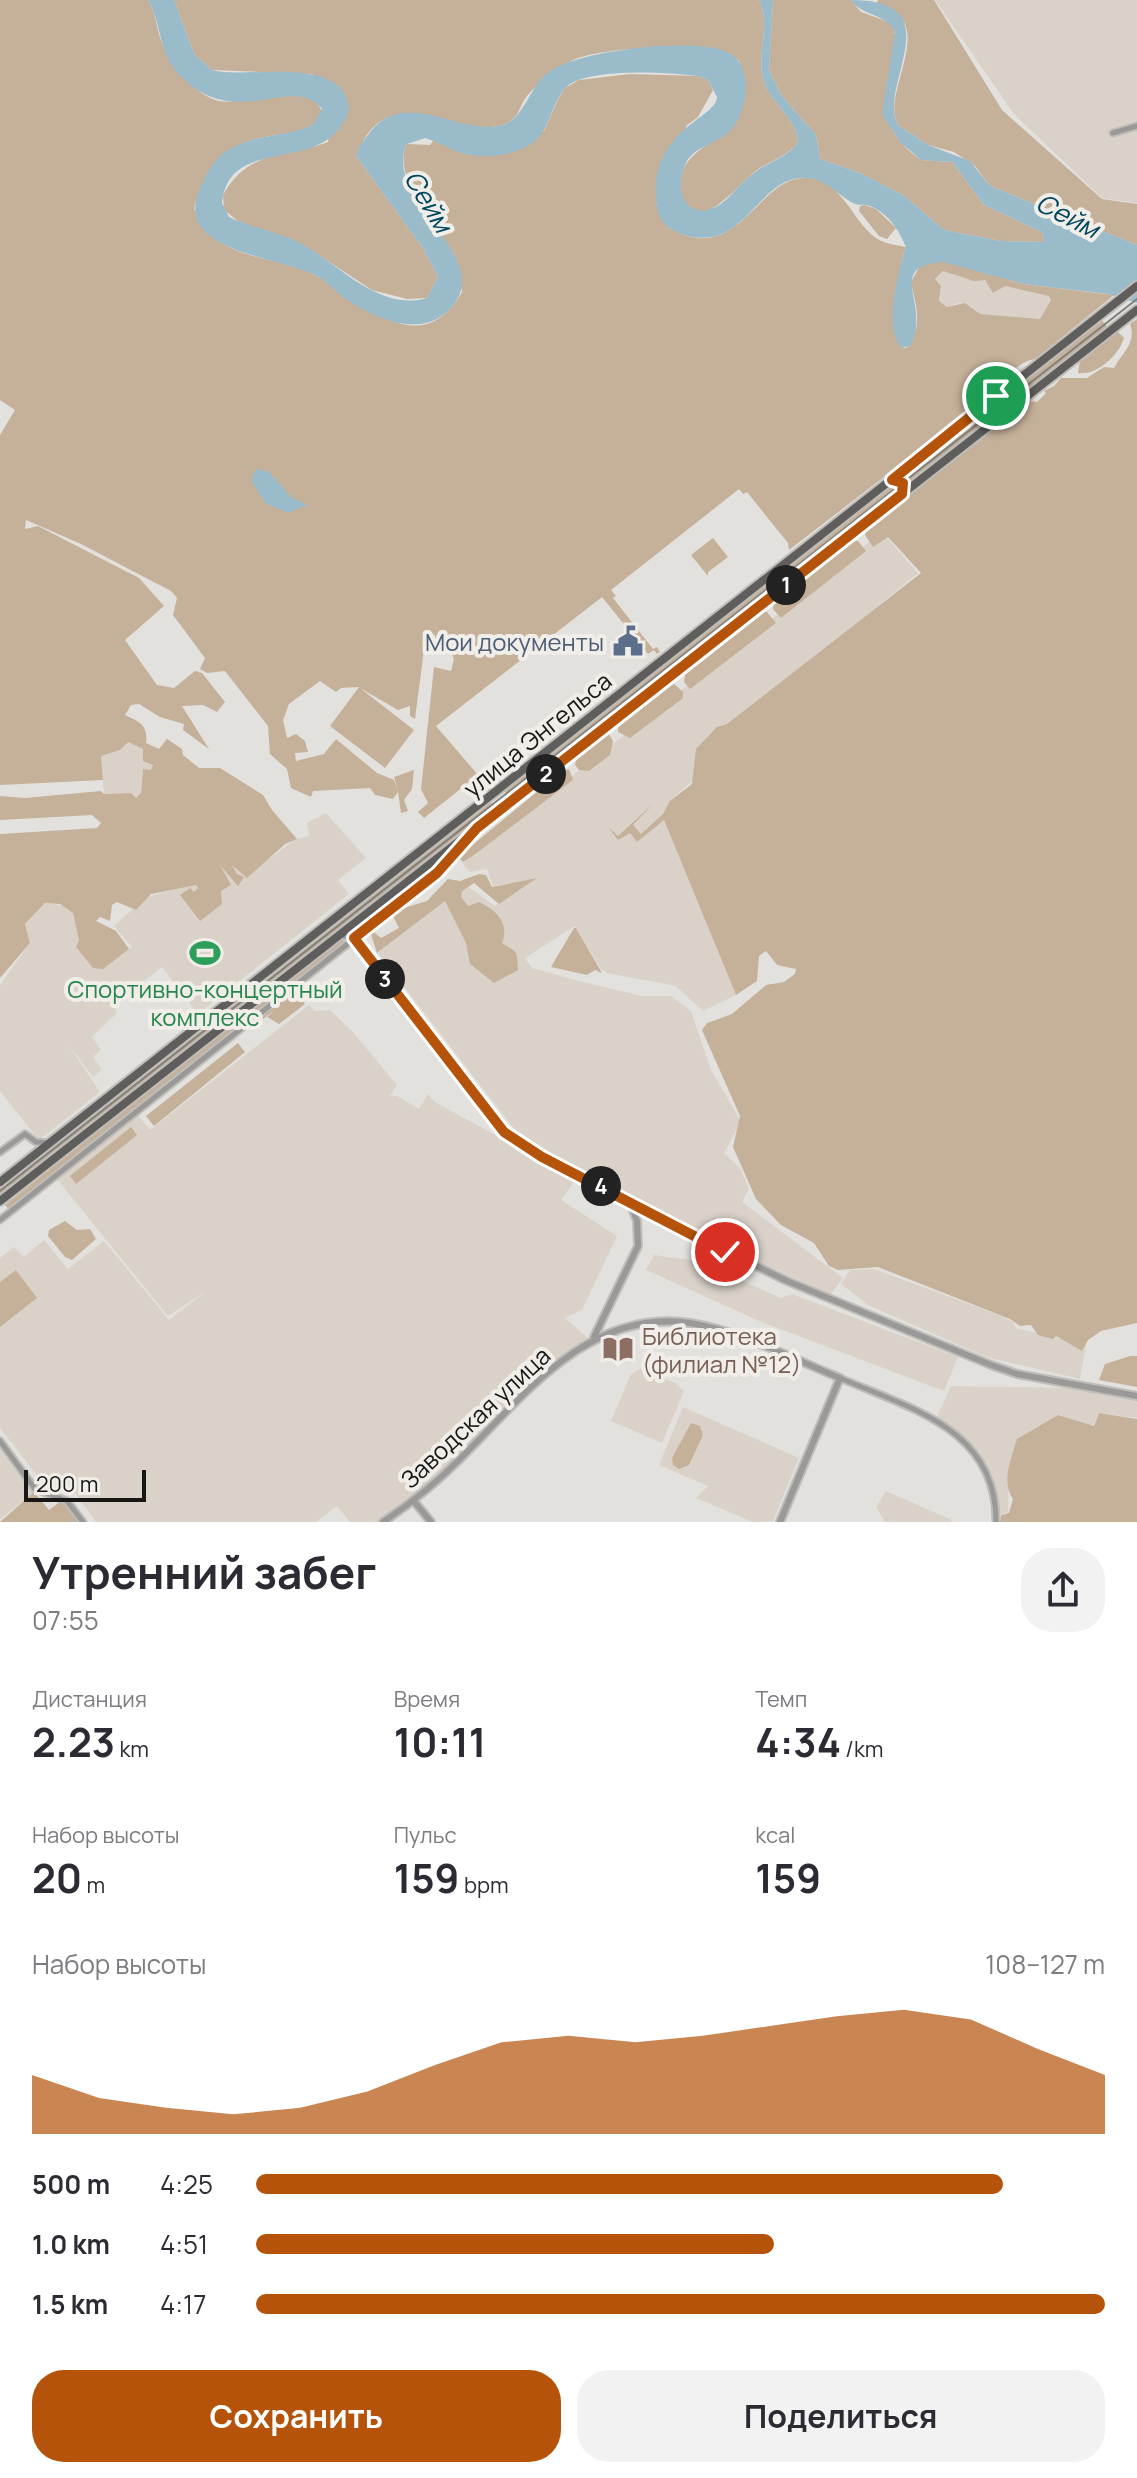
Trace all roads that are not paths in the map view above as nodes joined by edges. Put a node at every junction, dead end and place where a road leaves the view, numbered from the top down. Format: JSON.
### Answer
{"nodes":[{"id":1,"x":1137,"y":126,"type":"edge"},
{"id":2,"x":1113,"y":133,"type":"dead end"},
{"id":3,"x":1137,"y":286,"type":"edge"},
{"id":4,"x":1137,"y":310,"type":"edge"},
{"id":5,"x":892,"y":480,"type":"junction"},
{"id":6,"x":902,"y":494,"type":"junction"},
{"id":7,"x":507,"y":784,"type":"junction"},
{"id":8,"x":518,"y":796,"type":"junction"},
{"id":9,"x":481,"y":804,"type":"junction"},
{"id":10,"x":491,"y":817,"type":"junction"},
{"id":11,"x":477,"y":828,"type":"junction"},
{"id":12,"x":340,"y":934,"type":"junction"},
{"id":13,"x":354,"y":938,"type":"junction"},
{"id":14,"x":258,"y":979,"type":"junction"},
{"id":15,"x":267,"y":991,"type":"junction"},
{"id":16,"x":25,"y":1134,"type":"junction"},
{"id":17,"x":49,"y":1143,"type":"junction"},
{"id":18,"x":0,"y":1152,"type":"edge"},
{"id":19,"x":33,"y":1156,"type":"junction"},
{"id":20,"x":0,"y":1182,"type":"edge"},
{"id":21,"x":0,"y":1201,"type":"edge"},
{"id":22,"x":630,"y":1203,"type":"junction"},
{"id":23,"x":0,"y":1220,"type":"edge"},
{"id":24,"x":603,"y":1323,"type":"junction"},
{"id":25,"x":612,"y":1331,"type":"junction"},
{"id":26,"x":593,"y":1340,"type":"junction"},
{"id":27,"x":840,"y":1378,"type":"junction"},
{"id":28,"x":1137,"y":1396,"type":"edge"},
{"id":29,"x":0,"y":1441,"type":"edge"},
{"id":30,"x":413,"y":1500,"type":"junction"},
{"id":31,"x":393,"y":1519,"type":"edge"},
{"id":32,"x":83,"y":1522,"type":"edge"},
{"id":33,"x":383,"y":1522,"type":"edge"},
{"id":34,"x":431,"y":1522,"type":"edge"},
{"id":35,"x":780,"y":1522,"type":"edge"},
{"id":36,"x":996,"y":1522,"type":"edge"}],
"edges":[{"from":1,"to":2,"type":"street"},
{"from":3,"to":5,"type":"main road","name":"улица Энгельса"},
{"from":4,"to":6,"type":"main road","name":"улица Энгельса"},
{"from":5,"to":6,"type":"main road"},
{"from":5,"to":7,"type":"main road","name":"улица Энгельса"},
{"from":6,"to":8,"type":"main road","name":"улица Энгельса"},
{"from":7,"to":8,"type":"main road"},
{"from":7,"to":9,"type":"main road","name":"улица Энгельса"},
{"from":8,"to":10,"type":"main road","name":"улица Энгельса"},
{"from":9,"to":10,"type":"main road"},
{"from":9,"to":14,"type":"main road","name":"улица Энгельса"},
{"from":10,"to":11,"type":"main road","name":"улица Энгельса"},
{"from":11,"to":12,"type":"main road","name":"улица Энгельса"},
{"from":11,"to":13,"type":"street"},
{"from":12,"to":13,"type":"street"},
{"from":12,"to":15,"type":"main road","name":"улица Энгельса"},
{"from":13,"to":22,"type":"street"},
{"from":13,"to":23,"type":"street"},
{"from":14,"to":15,"type":"main road"},
{"from":14,"to":17,"type":"main road","name":"улица Энгельса"},
{"from":15,"to":21,"type":"main road","name":"улица Энгельса"},
{"from":16,"to":17,"type":"street"},
{"from":16,"to":18,"type":"street"},
{"from":16,"to":19,"type":"street"},
{"from":17,"to":19,"type":"main road","name":"улица Энгельса"},
{"from":19,"to":20,"type":"main road","name":"улица Энгельса"},
{"from":22,"to":24,"type":"street"},
{"from":22,"to":28,"type":"street"},
{"from":24,"to":25,"type":"street"},
{"from":24,"to":26,"type":"street","name":"Заводская улица"},
{"from":25,"to":26,"type":"street","name":"Заводская улица"},
{"from":25,"to":27,"type":"street","name":"Заводская улица"},
{"from":26,"to":30,"type":"street","name":"Заводская улица"},
{"from":27,"to":35,"type":"street"},
{"from":27,"to":36,"type":"street","name":"Заводская улица"},
{"from":29,"to":32,"type":"street"},
{"from":30,"to":31,"type":"street","name":"Заводская улица"},
{"from":30,"to":34,"type":"street"},
{"from":31,"to":33,"type":"street","name":"Заводская улица"}]}
